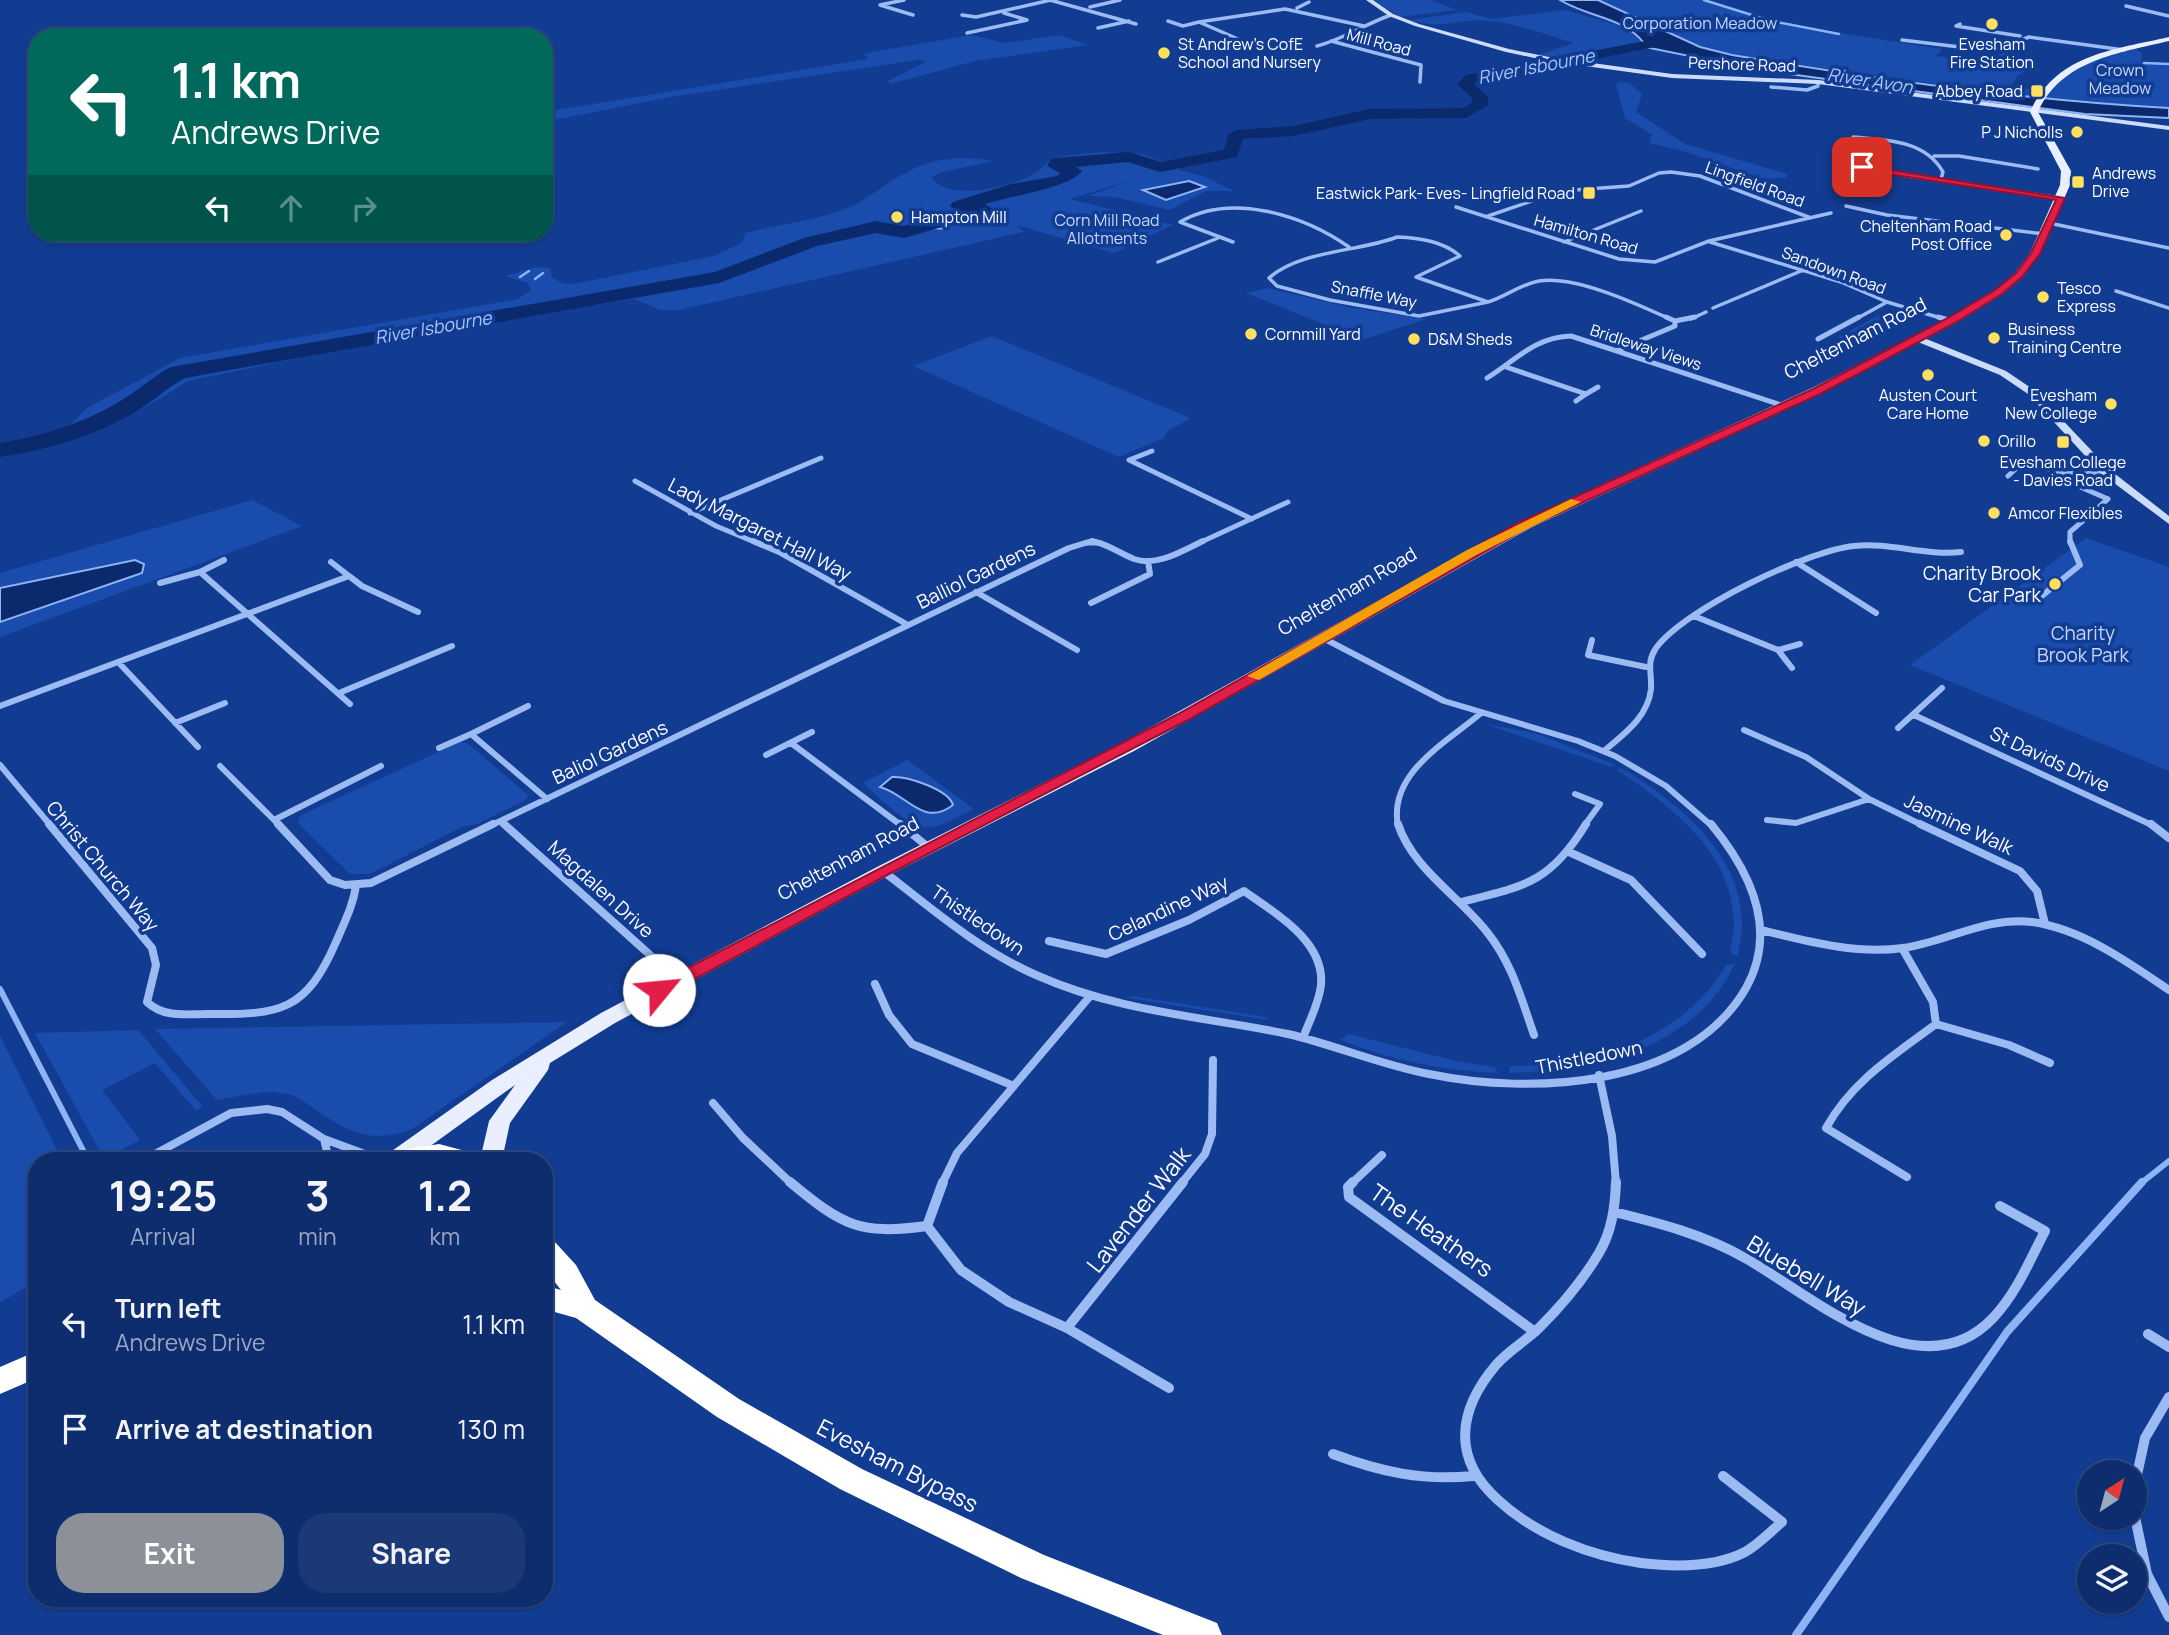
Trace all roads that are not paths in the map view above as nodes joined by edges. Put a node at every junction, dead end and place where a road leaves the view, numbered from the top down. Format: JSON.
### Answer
{"nodes":[{"id":1,"x":904,"y":0,"type":"edge"},
{"id":2,"x":1050,"y":0,"type":"edge"},
{"id":3,"x":1066,"y":0,"type":"edge"},
{"id":4,"x":1119,"y":0,"type":"edge"},
{"id":5,"x":1369,"y":0,"type":"edge"},
{"id":6,"x":1059,"y":2,"type":"junction"},
{"id":7,"x":1309,"y":2,"type":"dead end"},
{"id":8,"x":2126,"y":6,"type":"dead end"},
{"id":9,"x":1085,"y":8,"type":"junction"},
{"id":10,"x":1293,"y":9,"type":"junction"},
{"id":11,"x":1000,"y":12,"type":"junction"},
{"id":12,"x":914,"y":15,"type":"dead end"},
{"id":13,"x":962,"y":15,"type":"dead end"},
{"id":14,"x":1391,"y":15,"type":"junction"},
{"id":15,"x":2169,"y":16,"type":"edge"},
{"id":16,"x":1129,"y":21,"type":"junction"},
{"id":17,"x":1168,"y":22,"type":"dead end"},
{"id":18,"x":1199,"y":22,"type":"junction"},
{"id":19,"x":1136,"y":23,"type":"dead end"},
{"id":20,"x":1960,"y":24,"type":"dead end"},
{"id":21,"x":1183,"y":26,"type":"junction"},
{"id":22,"x":1364,"y":26,"type":"junction"},
{"id":23,"x":1098,"y":28,"type":"dead end"},
{"id":24,"x":1190,"y":28,"type":"dead end"},
{"id":25,"x":967,"y":33,"type":"dead end"},
{"id":26,"x":2029,"y":37,"type":"junction"},
{"id":27,"x":2169,"y":39,"type":"edge"},
{"id":28,"x":1902,"y":40,"type":"dead end"},
{"id":29,"x":1271,"y":41,"type":"dead end"},
{"id":30,"x":1331,"y":41,"type":"junction"},
{"id":31,"x":1254,"y":46,"type":"junction"},
{"id":32,"x":1317,"y":46,"type":"dead end"},
{"id":33,"x":1247,"y":48,"type":"dead end"},
{"id":34,"x":2125,"y":50,"type":"junction"},
{"id":35,"x":1420,"y":82,"type":"dead end"},
{"id":36,"x":1818,"y":82,"type":"junction"},
{"id":37,"x":1771,"y":87,"type":"dead end"},
{"id":38,"x":2034,"y":112,"type":"junction"},
{"id":39,"x":2169,"y":128,"type":"edge"},
{"id":40,"x":1853,"y":137,"type":"dead end"},
{"id":41,"x":1934,"y":156,"type":"junction"},
{"id":42,"x":1849,"y":164,"type":"dead end"},
{"id":43,"x":2038,"y":169,"type":"dead end"},
{"id":44,"x":1941,"y":179,"type":"junction"},
{"id":45,"x":2061,"y":198,"type":"junction"},
{"id":46,"x":1846,"y":206,"type":"dead end"},
{"id":47,"x":1456,"y":207,"type":"dead end"},
{"id":48,"x":1642,"y":211,"type":"dead end"},
{"id":49,"x":1831,"y":213,"type":"dead end"},
{"id":50,"x":1488,"y":216,"type":"junction"},
{"id":51,"x":1812,"y":218,"type":"junction"},
{"id":52,"x":2047,"y":228,"type":"junction"},
{"id":53,"x":1219,"y":238,"type":"junction"},
{"id":54,"x":1709,"y":241,"type":"junction"},
{"id":55,"x":1233,"y":242,"type":"dead end"},
{"id":56,"x":1563,"y":242,"type":"junction"},
{"id":57,"x":1349,"y":247,"type":"junction"},
{"id":58,"x":2169,"y":248,"type":"edge"},
{"id":59,"x":1158,"y":262,"type":"dead end"},
{"id":60,"x":1801,"y":270,"type":"junction"},
{"id":61,"x":2116,"y":291,"type":"dead end"},
{"id":62,"x":1488,"y":302,"type":"junction"},
{"id":63,"x":1887,"y":302,"type":"junction"},
{"id":64,"x":1713,"y":308,"type":"dead end"},
{"id":65,"x":2169,"y":309,"type":"edge"},
{"id":66,"x":1706,"y":312,"type":"dead end"},
{"id":67,"x":1952,"y":321,"type":"junction"},
{"id":68,"x":1675,"y":323,"type":"junction"},
{"id":69,"x":1916,"y":338,"type":"junction"},
{"id":70,"x":1818,"y":339,"type":"dead end"},
{"id":71,"x":1618,"y":350,"type":"junction"},
{"id":72,"x":1506,"y":367,"type":"junction"},
{"id":73,"x":1487,"y":378,"type":"dead end"},
{"id":74,"x":1598,"y":387,"type":"dead end"},
{"id":75,"x":1586,"y":394,"type":"junction"},
{"id":76,"x":1576,"y":401,"type":"dead end"},
{"id":77,"x":1785,"y":406,"type":"junction"},
{"id":78,"x":1152,"y":450,"type":"dead end"},
{"id":79,"x":821,"y":457,"type":"dead end"},
{"id":80,"x":2106,"y":472,"type":"junction"},
{"id":81,"x":2063,"y":474,"type":"junction"},
{"id":82,"x":2008,"y":476,"type":"dead end"},
{"id":83,"x":635,"y":481,"type":"dead end"},
{"id":84,"x":1288,"y":502,"type":"dead end"},
{"id":85,"x":690,"y":513,"type":"junction"},
{"id":86,"x":1252,"y":519,"type":"junction"},
{"id":87,"x":2169,"y":521,"type":"edge"},
{"id":88,"x":1961,"y":552,"type":"dead end"},
{"id":89,"x":224,"y":560,"type":"dead end"},
{"id":90,"x":1148,"y":561,"type":"junction"},
{"id":91,"x":331,"y":562,"type":"dead end"},
{"id":92,"x":1796,"y":562,"type":"junction"},
{"id":93,"x":200,"y":572,"type":"junction"},
{"id":94,"x":349,"y":576,"type":"junction"},
{"id":95,"x":160,"y":583,"type":"dead end"},
{"id":96,"x":976,"y":592,"type":"junction"},
{"id":97,"x":2038,"y":599,"type":"dead end"},
{"id":98,"x":1091,"y":603,"type":"dead end"},
{"id":99,"x":418,"y":612,"type":"dead end"},
{"id":100,"x":1876,"y":613,"type":"dead end"},
{"id":101,"x":249,"y":614,"type":"junction"},
{"id":102,"x":1695,"y":616,"type":"junction"},
{"id":103,"x":908,"y":625,"type":"junction"},
{"id":104,"x":1322,"y":638,"type":"junction"},
{"id":105,"x":1592,"y":640,"type":"dead end"},
{"id":106,"x":1800,"y":644,"type":"dead end"},
{"id":107,"x":453,"y":646,"type":"dead end"},
{"id":108,"x":1077,"y":650,"type":"dead end"},
{"id":109,"x":1778,"y":650,"type":"junction"},
{"id":110,"x":119,"y":663,"type":"junction"},
{"id":111,"x":1646,"y":667,"type":"junction"},
{"id":112,"x":1793,"y":668,"type":"dead end"},
{"id":113,"x":1942,"y":688,"type":"dead end"},
{"id":114,"x":339,"y":693,"type":"junction"},
{"id":115,"x":225,"y":703,"type":"dead end"},
{"id":116,"x":350,"y":704,"type":"dead end"},
{"id":117,"x":0,"y":706,"type":"edge"},
{"id":118,"x":528,"y":706,"type":"dead end"},
{"id":119,"x":733,"y":711,"type":"joint"},
{"id":120,"x":1479,"y":714,"type":"junction"},
{"id":121,"x":1914,"y":715,"type":"junction"},
{"id":122,"x":174,"y":723,"type":"junction"},
{"id":123,"x":1898,"y":728,"type":"dead end"},
{"id":124,"x":1744,"y":730,"type":"dead end"},
{"id":125,"x":812,"y":732,"type":"dead end"},
{"id":126,"x":471,"y":734,"type":"junction"},
{"id":127,"x":791,"y":743,"type":"junction"},
{"id":128,"x":198,"y":747,"type":"dead end"},
{"id":129,"x":439,"y":748,"type":"dead end"},
{"id":130,"x":1604,"y":751,"type":"junction"},
{"id":131,"x":766,"y":755,"type":"dead end"},
{"id":132,"x":0,"y":765,"type":"edge"},
{"id":133,"x":220,"y":766,"type":"dead end"},
{"id":134,"x":381,"y":766,"type":"dead end"},
{"id":135,"x":1576,"y":794,"type":"dead end"},
{"id":136,"x":547,"y":799,"type":"junction"},
{"id":137,"x":1868,"y":799,"type":"junction"},
{"id":138,"x":274,"y":820,"type":"junction"},
{"id":139,"x":1767,"y":820,"type":"dead end"},
{"id":140,"x":501,"y":822,"type":"junction"},
{"id":141,"x":2169,"y":838,"type":"edge"},
{"id":142,"x":928,"y":848,"type":"junction"},
{"id":143,"x":1569,"y":852,"type":"junction"},
{"id":144,"x":883,"y":871,"type":"junction"},
{"id":145,"x":356,"y":886,"type":"junction"},
{"id":146,"x":1461,"y":902,"type":"junction"},
{"id":147,"x":2045,"y":924,"type":"junction"},
{"id":148,"x":1761,"y":930,"type":"junction"},
{"id":149,"x":1049,"y":941,"type":"dead end"},
{"id":150,"x":1902,"y":948,"type":"junction"},
{"id":151,"x":1702,"y":954,"type":"dead end"},
{"id":152,"x":678,"y":980,"type":"junction"},
{"id":153,"x":875,"y":984,"type":"dead end"},
{"id":154,"x":2169,"y":990,"type":"edge"},
{"id":155,"x":1091,"y":995,"type":"junction"},
{"id":156,"x":1936,"y":1024,"type":"junction"},
{"id":157,"x":1534,"y":1035,"type":"dead end"},
{"id":158,"x":1303,"y":1038,"type":"junction"},
{"id":159,"x":548,"y":1056,"type":"junction"},
{"id":160,"x":1213,"y":1060,"type":"dead end"},
{"id":161,"x":2050,"y":1063,"type":"dead end"},
{"id":162,"x":1599,"y":1075,"type":"junction"},
{"id":163,"x":1014,"y":1086,"type":"junction"},
{"id":164,"x":713,"y":1103,"type":"dead end"},
{"id":165,"x":324,"y":1139,"type":"junction"},
{"id":166,"x":159,"y":1152,"type":"edge"},
{"id":167,"x":327,"y":1152,"type":"edge"},
{"id":168,"x":365,"y":1152,"type":"edge"},
{"id":169,"x":402,"y":1152,"type":"edge"},
{"id":170,"x":493,"y":1152,"type":"edge"},
{"id":171,"x":1382,"y":1155,"type":"dead end"},
{"id":172,"x":1907,"y":1177,"type":"dead end"},
{"id":173,"x":2000,"y":1206,"type":"dead end"},
{"id":174,"x":1614,"y":1212,"type":"junction"},
{"id":175,"x":927,"y":1226,"type":"junction"},
{"id":176,"x":553,"y":1259,"type":"edge"},
{"id":177,"x":553,"y":1300,"type":"edge"},
{"id":178,"x":585,"y":1309,"type":"junction"},
{"id":179,"x":1067,"y":1328,"type":"junction"},
{"id":180,"x":1535,"y":1332,"type":"junction"},
{"id":181,"x":2148,"y":1334,"type":"dead end"},
{"id":182,"x":2169,"y":1347,"type":"edge"},
{"id":183,"x":28,"y":1368,"type":"edge"},
{"id":184,"x":0,"y":1381,"type":"edge"},
{"id":185,"x":1169,"y":1388,"type":"dead end"},
{"id":186,"x":2169,"y":1397,"type":"edge"},
{"id":187,"x":1333,"y":1454,"type":"dead end"},
{"id":188,"x":2137,"y":1460,"type":"edge"},
{"id":189,"x":1473,"y":1476,"type":"junction"},
{"id":190,"x":1723,"y":1476,"type":"dead end"},
{"id":191,"x":2138,"y":1530,"type":"edge"},
{"id":192,"x":2169,"y":1617,"type":"edge"},
{"id":193,"x":1205,"y":1635,"type":"edge"}],
"edges":[{"from":1,"to":12,"type":"street"},
{"from":2,"to":6,"type":"street"},
{"from":2,"to":11,"type":"street"},
{"from":3,"to":6,"type":"street"},
{"from":4,"to":9,"type":"street"},
{"from":5,"to":14,"type":"main road"},
{"from":6,"to":9,"type":"street"},
{"from":7,"to":10,"type":"street"},
{"from":8,"to":15,"type":"street"},
{"from":9,"to":16,"type":"street"},
{"from":10,"to":18,"type":"street"},
{"from":10,"to":22,"type":"street"},
{"from":11,"to":13,"type":"street"},
{"from":11,"to":25,"type":"street"},
{"from":14,"to":22,"type":"street"},
{"from":14,"to":36,"type":"main road","name":"Pershore Road"},
{"from":16,"to":19,"type":"street"},
{"from":16,"to":23,"type":"street"},
{"from":17,"to":21,"type":"street"},
{"from":18,"to":21,"type":"street"},
{"from":18,"to":31,"type":"street"},
{"from":20,"to":26,"type":"street"},
{"from":21,"to":24,"type":"street"},
{"from":22,"to":30,"type":"street"},
{"from":26,"to":28,"type":"street"},
{"from":26,"to":34,"type":"street"},
{"from":27,"to":34,"type":"main road"},
{"from":29,"to":31,"type":"street"},
{"from":30,"to":32,"type":"street"},
{"from":30,"to":35,"type":"street","name":"Mill Road"},
{"from":31,"to":33,"type":"street"},
{"from":34,"to":38,"type":"main road"},
{"from":36,"to":37,"type":"street"},
{"from":36,"to":38,"type":"main road","name":"Pershore Road"},
{"from":38,"to":39,"type":"main road","name":"Pershore Road"},
{"from":38,"to":45,"type":"main road","name":"Cheltenham Road"},
{"from":40,"to":41,"type":"street"},
{"from":41,"to":43,"type":"street"},
{"from":41,"to":44,"type":"street"},
{"from":42,"to":44,"type":"street"},
{"from":44,"to":45,"type":"street"},
{"from":45,"to":52,"type":"main road","name":"Cheltenham Road"},
{"from":46,"to":52,"type":"street"},
{"from":47,"to":50,"type":"street","name":"Hamilton Road"},
{"from":48,"to":56,"type":"street"},
{"from":49,"to":51,"type":"street","name":"Hamilton Road"},
{"from":50,"to":51,"type":"street","name":"Lingfield Road"},
{"from":50,"to":56,"type":"street","name":"Hamilton Road"},
{"from":51,"to":54,"type":"street","name":"Hamilton Road"},
{"from":52,"to":58,"type":"street"},
{"from":52,"to":67,"type":"main road","name":"Cheltenham Road"},
{"from":53,"to":55,"type":"street","name":"Snaffle Way"},
{"from":53,"to":57,"type":"street","name":"Snaffle Way"},
{"from":53,"to":59,"type":"street"},
{"from":54,"to":56,"type":"street","name":"Hamilton Road"},
{"from":54,"to":60,"type":"street","name":"Sandown Road"},
{"from":57,"to":62,"type":"street","name":"Snaffle Way"},
{"from":57,"to":62,"type":"street","name":"Snaffle Way"},
{"from":60,"to":63,"type":"street","name":"Sandown Road"},
{"from":60,"to":64,"type":"street"},
{"from":61,"to":65,"type":"street"},
{"from":62,"to":68,"type":"street","name":"Snaffle Way"},
{"from":63,"to":67,"type":"street","name":"Sandown Road"},
{"from":63,"to":70,"type":"street"},
{"from":66,"to":68,"type":"street"},
{"from":67,"to":69,"type":"main road","name":"Cheltenham Road"},
{"from":68,"to":71,"type":"street"},
{"from":69,"to":77,"type":"main road","name":"Cheltenham Road"},
{"from":69,"to":80,"type":"main road"},
{"from":71,"to":72,"type":"street","name":"Bridleway Views"},
{"from":71,"to":77,"type":"street","name":"Bridleway Views"},
{"from":72,"to":73,"type":"street","name":"Bridleway Views"},
{"from":72,"to":75,"type":"street"},
{"from":74,"to":75,"type":"street"},
{"from":75,"to":76,"type":"street"},
{"from":77,"to":104,"type":"main road","name":"Cheltenham Road"},
{"from":78,"to":86,"type":"street"},
{"from":79,"to":85,"type":"street"},
{"from":80,"to":81,"type":"street"},
{"from":80,"to":87,"type":"main road"},
{"from":81,"to":82,"type":"street"},
{"from":81,"to":97,"type":"street"},
{"from":83,"to":85,"type":"street","name":"Lady Margaret Hall Way"},
{"from":84,"to":86,"type":"street"},
{"from":85,"to":103,"type":"street","name":"Lady Margaret Hall Way"},
{"from":86,"to":90,"type":"street"},
{"from":88,"to":92,"type":"street"},
{"from":89,"to":93,"type":"street"},
{"from":90,"to":96,"type":"street","name":"Balliol Gardens"},
{"from":90,"to":98,"type":"street"},
{"from":91,"to":94,"type":"street"},
{"from":92,"to":100,"type":"street"},
{"from":92,"to":102,"type":"street"},
{"from":93,"to":95,"type":"street"},
{"from":93,"to":101,"type":"street"},
{"from":94,"to":99,"type":"street"},
{"from":94,"to":101,"type":"street"},
{"from":96,"to":103,"type":"street","name":"Balliol Gardens"},
{"from":96,"to":108,"type":"street"},
{"from":101,"to":110,"type":"street"},
{"from":101,"to":114,"type":"street"},
{"from":102,"to":109,"type":"street"},
{"from":102,"to":111,"type":"street"},
{"from":103,"to":119,"type":"street","name":"Balliol Gardens"},
{"from":104,"to":120,"type":"street","name":"Thistledown"},
{"from":104,"to":142,"type":"main road","name":"Cheltenham Road"},
{"from":105,"to":111,"type":"street"},
{"from":106,"to":109,"type":"street"},
{"from":107,"to":114,"type":"street"},
{"from":109,"to":112,"type":"street"},
{"from":110,"to":117,"type":"street"},
{"from":110,"to":122,"type":"street"},
{"from":111,"to":130,"type":"street"},
{"from":113,"to":121,"type":"street"},
{"from":114,"to":116,"type":"street"},
{"from":115,"to":122,"type":"street"},
{"from":118,"to":126,"type":"street"},
{"from":119,"to":136,"type":"street","name":"Baliol Gardens"},
{"from":120,"to":130,"type":"street","name":"Thistledown"},
{"from":120,"to":146,"type":"street"},
{"from":121,"to":123,"type":"street"},
{"from":121,"to":141,"type":"street","name":"St Davids Drive"},
{"from":122,"to":128,"type":"street"},
{"from":124,"to":137,"type":"street","name":"Jasmine Walk"},
{"from":125,"to":127,"type":"street"},
{"from":126,"to":129,"type":"street"},
{"from":126,"to":136,"type":"street"},
{"from":127,"to":131,"type":"street"},
{"from":127,"to":142,"type":"street"},
{"from":130,"to":148,"type":"street","name":"Thistledown"},
{"from":132,"to":145,"type":"street","name":"Christ Church Way"},
{"from":133,"to":138,"type":"street"},
{"from":134,"to":138,"type":"street"},
{"from":135,"to":143,"type":"street"},
{"from":136,"to":140,"type":"street","name":"Baliol Gardens"},
{"from":137,"to":139,"type":"street"},
{"from":137,"to":147,"type":"street","name":"Jasmine Walk"},
{"from":138,"to":145,"type":"street"},
{"from":140,"to":145,"type":"street","name":"Baliol Gardens"},
{"from":140,"to":152,"type":"street","name":"Magdalen Drive"},
{"from":142,"to":144,"type":"main road","name":"Cheltenham Road"},
{"from":143,"to":146,"type":"street"},
{"from":143,"to":151,"type":"street"},
{"from":144,"to":152,"type":"main road","name":"Cheltenham Road"},
{"from":144,"to":155,"type":"street","name":"Thistledown"},
{"from":146,"to":157,"type":"street"},
{"from":147,"to":150,"type":"street"},
{"from":147,"to":154,"type":"street"},
{"from":148,"to":150,"type":"street"},
{"from":148,"to":162,"type":"street","name":"Thistledown"},
{"from":149,"to":158,"type":"street","name":"Celandine Way"},
{"from":150,"to":156,"type":"street"},
{"from":152,"to":159,"type":"main road","name":"Cheltenham Road"},
{"from":153,"to":163,"type":"street"},
{"from":155,"to":158,"type":"street","name":"Thistledown"},
{"from":155,"to":163,"type":"street"},
{"from":156,"to":161,"type":"street"},
{"from":156,"to":172,"type":"street"},
{"from":158,"to":162,"type":"street","name":"Thistledown"},
{"from":159,"to":169,"type":"main road","name":"Cheltenham Road"},
{"from":159,"to":170,"type":"main road","name":"Cheltenham Road"},
{"from":160,"to":179,"type":"street","name":"Lavender Walk"},
{"from":162,"to":174,"type":"street"},
{"from":163,"to":175,"type":"street"},
{"from":164,"to":175,"type":"street"},
{"from":165,"to":166,"type":"street"},
{"from":165,"to":167,"type":"street"},
{"from":165,"to":168,"type":"street"},
{"from":171,"to":180,"type":"street","name":"The Heathers"},
{"from":173,"to":174,"type":"street","name":"Bluebell Way"},
{"from":174,"to":180,"type":"street"},
{"from":175,"to":179,"type":"street"},
{"from":176,"to":178,"type":"highway","name":"Evesham Bypass"},
{"from":177,"to":178,"type":"highway","name":"Evesham Bypass"},
{"from":178,"to":193,"type":"highway","name":"Evesham Bypass"},
{"from":179,"to":185,"type":"street"},
{"from":180,"to":189,"type":"street"},
{"from":181,"to":182,"type":"street"},
{"from":183,"to":184,"type":"highway"},
{"from":186,"to":188,"type":"street"},
{"from":187,"to":189,"type":"street"},
{"from":189,"to":190,"type":"street"},
{"from":191,"to":192,"type":"street"}]}
